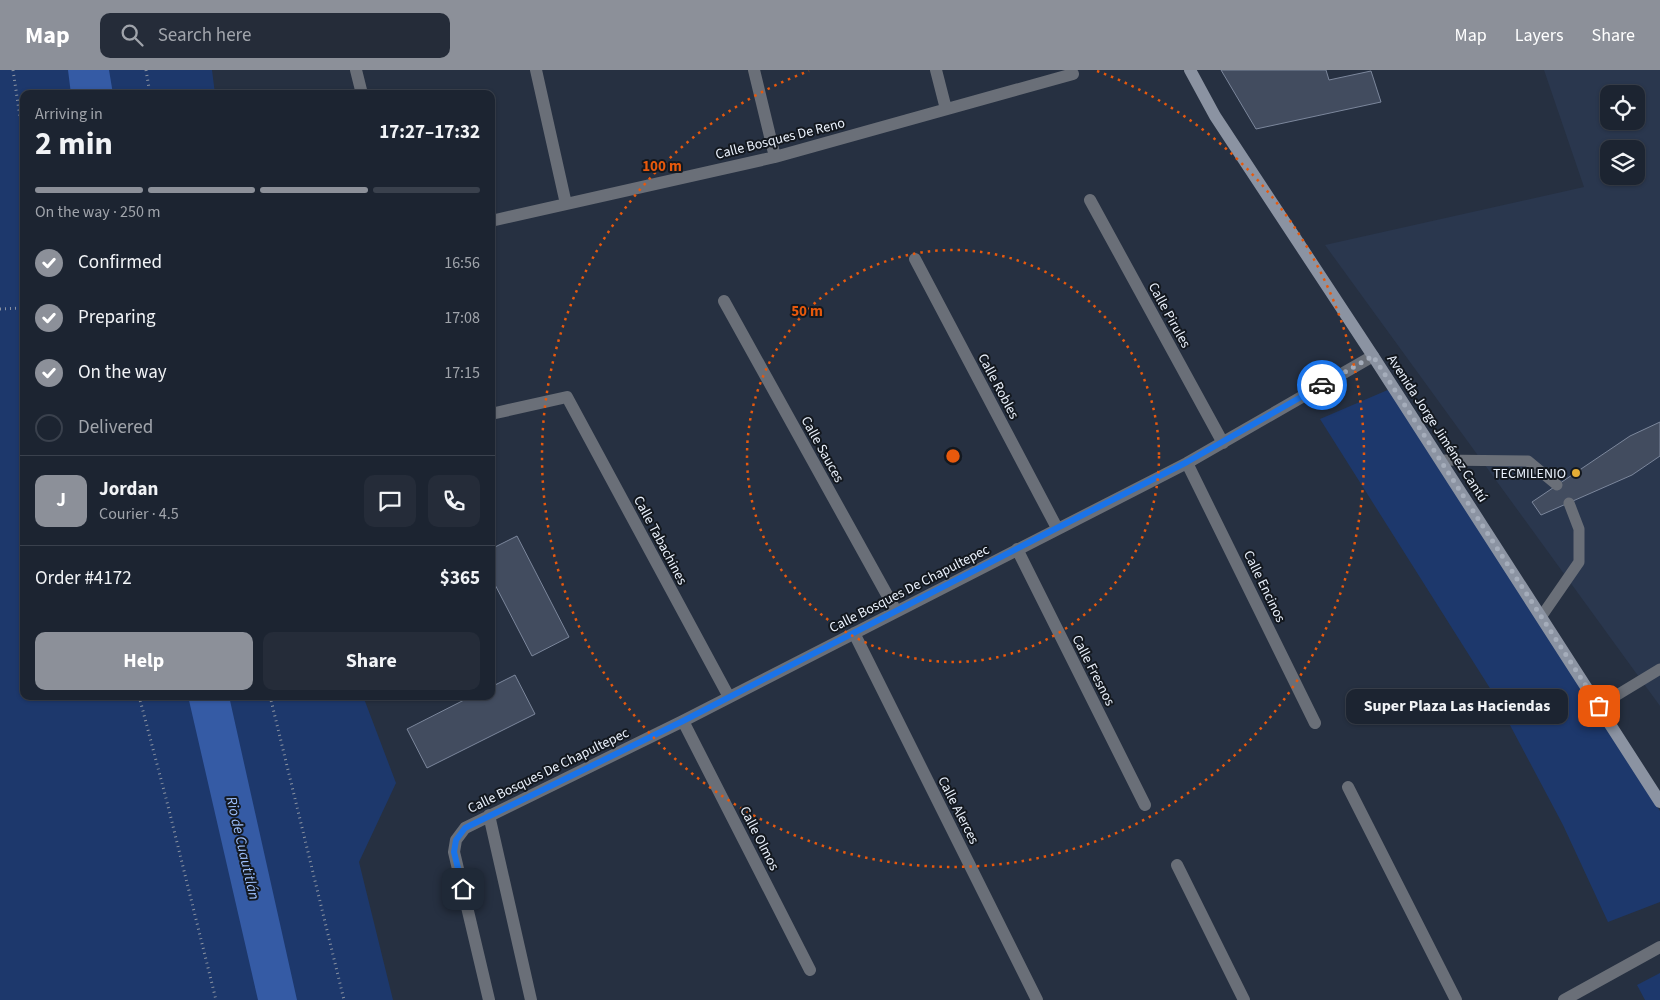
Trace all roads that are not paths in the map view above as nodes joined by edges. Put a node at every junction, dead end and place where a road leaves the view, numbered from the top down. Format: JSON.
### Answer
{"nodes":[{"id":1,"x":356,"y":70,"type":"edge"},
{"id":2,"x":536,"y":70,"type":"edge"},
{"id":3,"x":754,"y":70,"type":"edge"},
{"id":4,"x":936,"y":70,"type":"edge"},
{"id":5,"x":1190,"y":70,"type":"edge"},
{"id":6,"x":1073,"y":74,"type":"dead end"},
{"id":7,"x":361,"y":90,"type":"edge"},
{"id":8,"x":946,"y":109,"type":"junction"},
{"id":9,"x":775,"y":157,"type":"junction"},
{"id":10,"x":1090,"y":200,"type":"dead end"},
{"id":11,"x":566,"y":204,"type":"junction"},
{"id":12,"x":495,"y":221,"type":"edge"},
{"id":13,"x":915,"y":259,"type":"dead end"},
{"id":14,"x":724,"y":301,"type":"dead end"},
{"id":15,"x":1373,"y":356,"type":"junction"},
{"id":16,"x":495,"y":413,"type":"edge"},
{"id":17,"x":1223,"y":443,"type":"junction"},
{"id":18,"x":1440,"y":460,"type":"junction"},
{"id":19,"x":1187,"y":462,"type":"junction"},
{"id":20,"x":1557,"y":485,"type":"dead end"},
{"id":21,"x":1569,"y":503,"type":"dead end"},
{"id":22,"x":1057,"y":528,"type":"junction"},
{"id":23,"x":1017,"y":549,"type":"junction"},
{"id":24,"x":896,"y":611,"type":"junction"},
{"id":25,"x":1541,"y":617,"type":"junction"},
{"id":26,"x":854,"y":633,"type":"junction"},
{"id":27,"x":1660,"y":669,"type":"edge"},
{"id":28,"x":729,"y":697,"type":"junction"},
{"id":29,"x":1599,"y":706,"type":"junction"},
{"id":30,"x":683,"y":721,"type":"junction"},
{"id":31,"x":1315,"y":723,"type":"dead end"},
{"id":32,"x":1348,"y":787,"type":"dead end"},
{"id":33,"x":1660,"y":802,"type":"edge"},
{"id":34,"x":1145,"y":805,"type":"dead end"},
{"id":35,"x":490,"y":815,"type":"junction"},
{"id":36,"x":1177,"y":866,"type":"dead end"},
{"id":37,"x":1660,"y":947,"type":"edge"},
{"id":38,"x":810,"y":970,"type":"dead end"},
{"id":39,"x":489,"y":1000,"type":"edge"},
{"id":40,"x":531,"y":1000,"type":"edge"},
{"id":41,"x":1037,"y":1000,"type":"edge"},
{"id":42,"x":1244,"y":1000,"type":"edge"},
{"id":43,"x":1456,"y":1000,"type":"edge"},
{"id":44,"x":1564,"y":1000,"type":"edge"}],
"edges":[{"from":1,"to":7,"type":"street"},
{"from":2,"to":11,"type":"street"},
{"from":3,"to":9,"type":"street"},
{"from":4,"to":8,"type":"street"},
{"from":5,"to":15,"type":"main road","name":"Avenida Jorge Jiménez Cantú"},
{"from":6,"to":8,"type":"street","name":"Calle Bosques De Reno"},
{"from":8,"to":9,"type":"street","name":"Calle Bosques De Reno"},
{"from":9,"to":11,"type":"street","name":"Calle Bosques De Reno"},
{"from":10,"to":17,"type":"street","name":"Calle Pirules"},
{"from":11,"to":12,"type":"street","name":"Calle Bosques De Reno"},
{"from":13,"to":22,"type":"street","name":"Calle Robles"},
{"from":14,"to":24,"type":"street","name":"Calle Sauces"},
{"from":15,"to":17,"type":"street","name":"Calle Bosques De Chapultepec"},
{"from":15,"to":18,"type":"main road","name":"Avenida Jorge Jiménez Cantú"},
{"from":16,"to":28,"type":"street","name":"Calle Tabachines"},
{"from":17,"to":19,"type":"street","name":"Calle Bosques De Chapultepec"},
{"from":18,"to":20,"type":"lane"},
{"from":18,"to":25,"type":"main road","name":"Avenida Jorge Jiménez Cantú"},
{"from":19,"to":22,"type":"street","name":"Calle Bosques De Chapultepec"},
{"from":19,"to":31,"type":"street","name":"Calle Encinos"},
{"from":21,"to":25,"type":"lane"},
{"from":22,"to":23,"type":"street","name":"Calle Bosques De Chapultepec"},
{"from":23,"to":24,"type":"street","name":"Calle Bosques De Chapultepec"},
{"from":23,"to":34,"type":"street","name":"Calle Fresnos"},
{"from":24,"to":26,"type":"street","name":"Calle Bosques De Chapultepec"},
{"from":25,"to":29,"type":"main road","name":"Avenida Jorge Jiménez Cantú"},
{"from":26,"to":28,"type":"street","name":"Calle Bosques De Chapultepec"},
{"from":26,"to":41,"type":"street","name":"Calle Alerces"},
{"from":27,"to":29,"type":"lane"},
{"from":28,"to":30,"type":"street","name":"Calle Bosques De Chapultepec"},
{"from":29,"to":33,"type":"main road","name":"Avenida Jorge Jiménez Cantú"},
{"from":30,"to":35,"type":"street","name":"Calle Bosques De Chapultepec"},
{"from":30,"to":38,"type":"street","name":"Calle Olmos"},
{"from":32,"to":43,"type":"street"},
{"from":35,"to":39,"type":"street","name":"Calle Bosques De Chapultepec"},
{"from":35,"to":40,"type":"street"},
{"from":36,"to":42,"type":"street"},
{"from":37,"to":44,"type":"street"}]}
